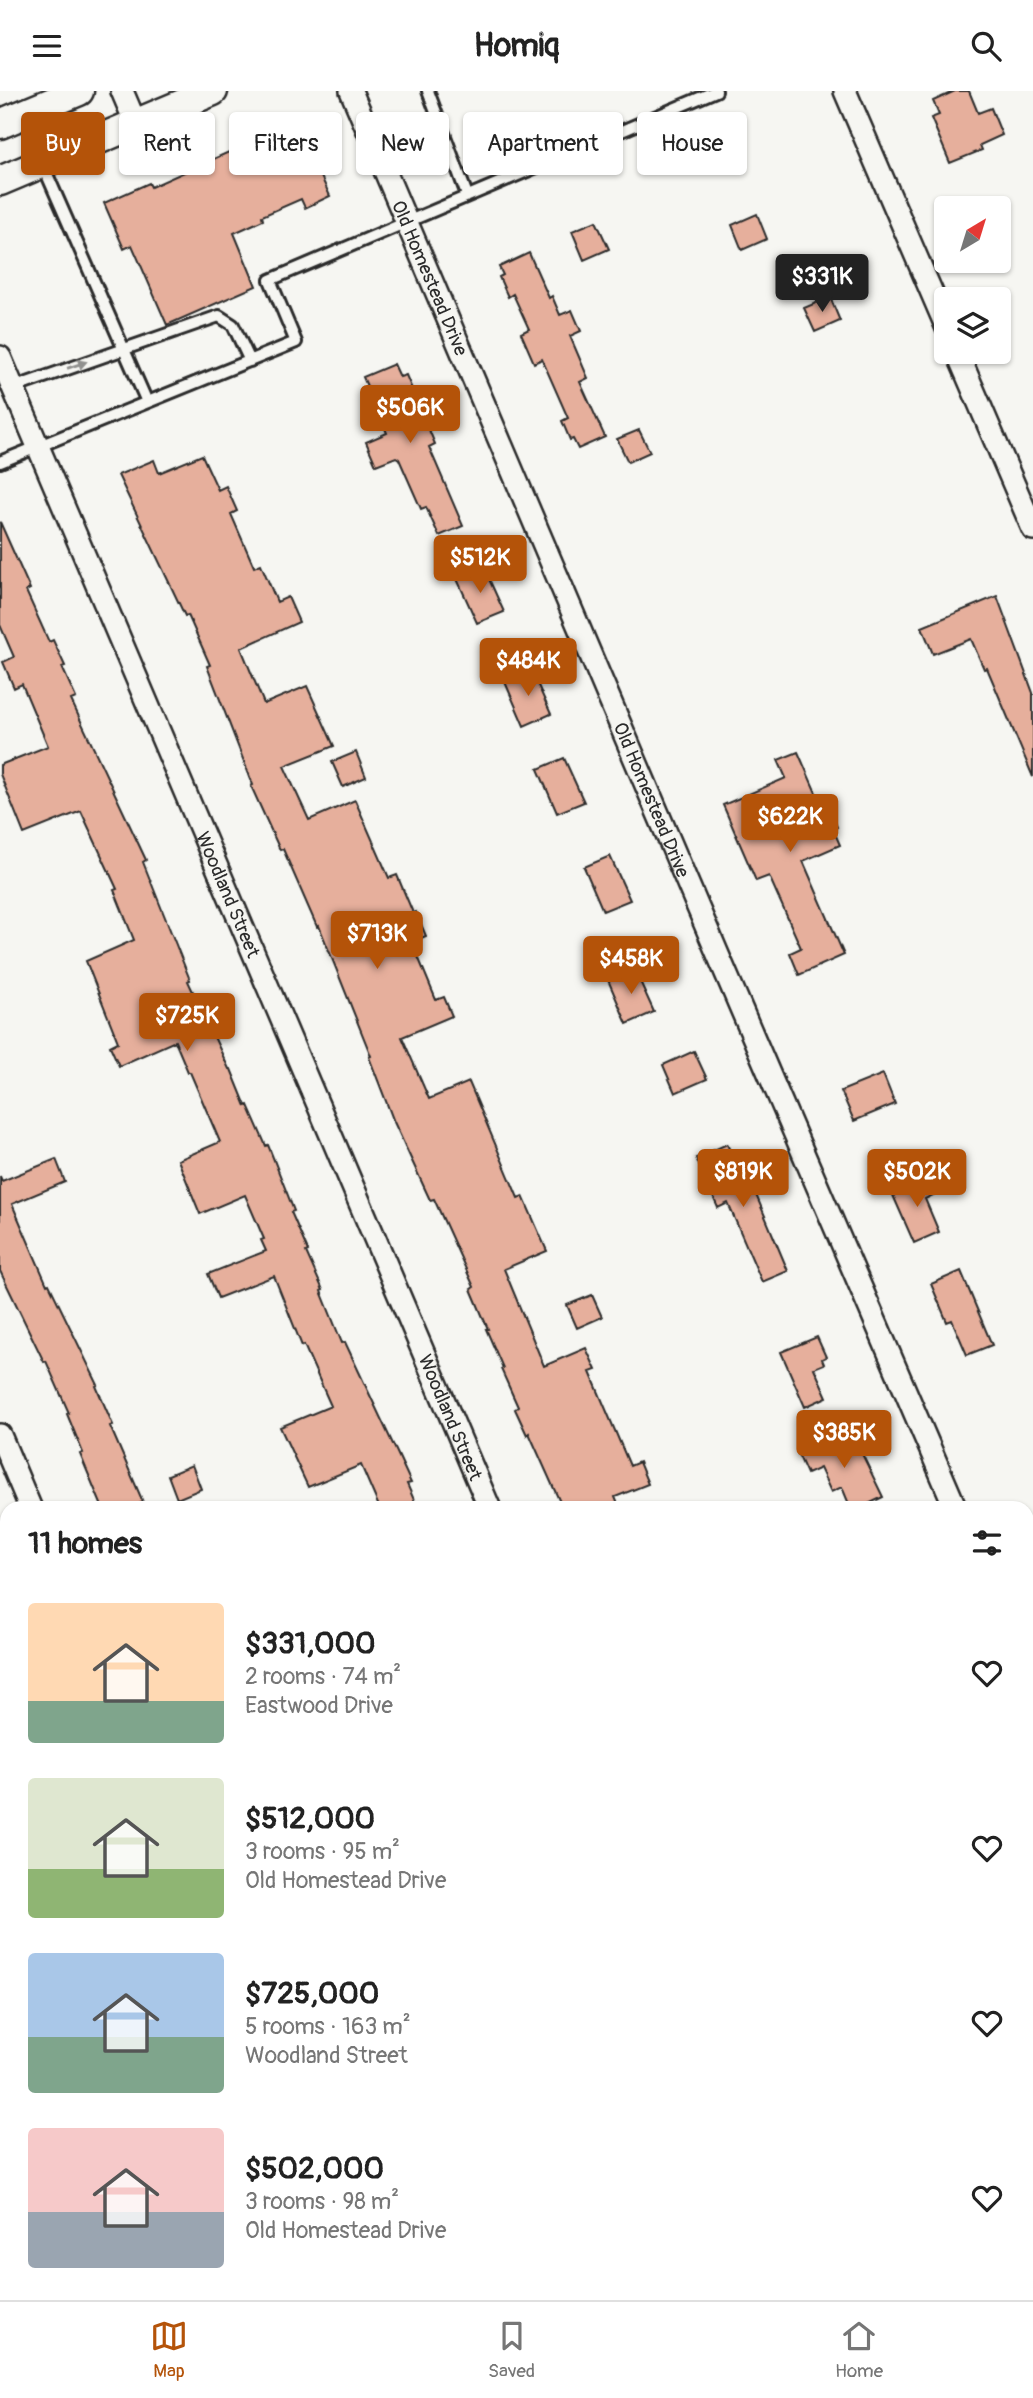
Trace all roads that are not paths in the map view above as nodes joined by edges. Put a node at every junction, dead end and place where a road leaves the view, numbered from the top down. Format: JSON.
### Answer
{"nodes":[{"id":1,"x":79,"y":91,"type":"edge"},
{"id":2,"x":122,"y":91,"type":"edge"},
{"id":3,"x":214,"y":91,"type":"edge"},
{"id":4,"x":351,"y":91,"type":"edge"},
{"id":5,"x":428,"y":91,"type":"edge"},
{"id":6,"x":716,"y":91,"type":"edge"},
{"id":7,"x":845,"y":91,"type":"edge"},
{"id":8,"x":131,"y":112,"type":"edge"},
{"id":9,"x":164,"y":112,"type":"edge"},
{"id":10,"x":0,"y":124,"type":"edge"},
{"id":11,"x":21,"y":172,"type":"edge"},
{"id":12,"x":47,"y":175,"type":"edge"},
{"id":13,"x":0,"y":181,"type":"edge"},
{"id":14,"x":467,"y":195,"type":"junction"},
{"id":15,"x":406,"y":220,"type":"junction"},
{"id":16,"x":934,"y":298,"type":"edge"},
{"id":17,"x":124,"y":349,"type":"junction"},
{"id":18,"x":0,"y":358,"type":"edge"},
{"id":19,"x":250,"y":361,"type":"junction"},
{"id":20,"x":962,"y":364,"type":"edge"},
{"id":21,"x":13,"y":388,"type":"junction"},
{"id":22,"x":147,"y":402,"type":"junction"},
{"id":23,"x":38,"y":447,"type":"junction"},
{"id":24,"x":0,"y":462,"type":"edge"},
{"id":25,"x":1033,"y":529,"type":"edge"},
{"id":26,"x":0,"y":1435,"type":"edge"},
{"id":27,"x":28,"y":1501,"type":"edge"},
{"id":28,"x":487,"y":1501,"type":"edge"},
{"id":29,"x":953,"y":1501,"type":"edge"}],
"edges":[{"from":1,"to":10,"type":"street"},
{"from":2,"to":8,"type":"street"},
{"from":3,"to":9,"type":"street"},
{"from":4,"to":15,"type":"street","name":"Old Homestead Drive"},
{"from":5,"to":14,"type":"lane"},
{"from":6,"to":14,"type":"lane"},
{"from":7,"to":16,"type":"street"},
{"from":11,"to":13,"type":"street"},
{"from":12,"to":17,"type":"lane"},
{"from":14,"to":15,"type":"lane"},
{"from":15,"to":19,"type":"lane"},
{"from":15,"to":29,"type":"street","name":"Old Homestead Drive"},
{"from":17,"to":19,"type":"lane"},
{"from":21,"to":17,"type":"lane","one_way":true},
{"from":17,"to":22,"type":"lane"},
{"from":18,"to":21,"type":"street","name":"Woodland Street"},
{"from":19,"to":22,"type":"lane"},
{"from":20,"to":25,"type":"street"},
{"from":21,"to":23,"type":"street","name":"Woodland Street"},
{"from":22,"to":23,"type":"lane"},
{"from":23,"to":24,"type":"lane"},
{"from":23,"to":28,"type":"street","name":"Woodland Street"},
{"from":26,"to":27,"type":"street"}]}
